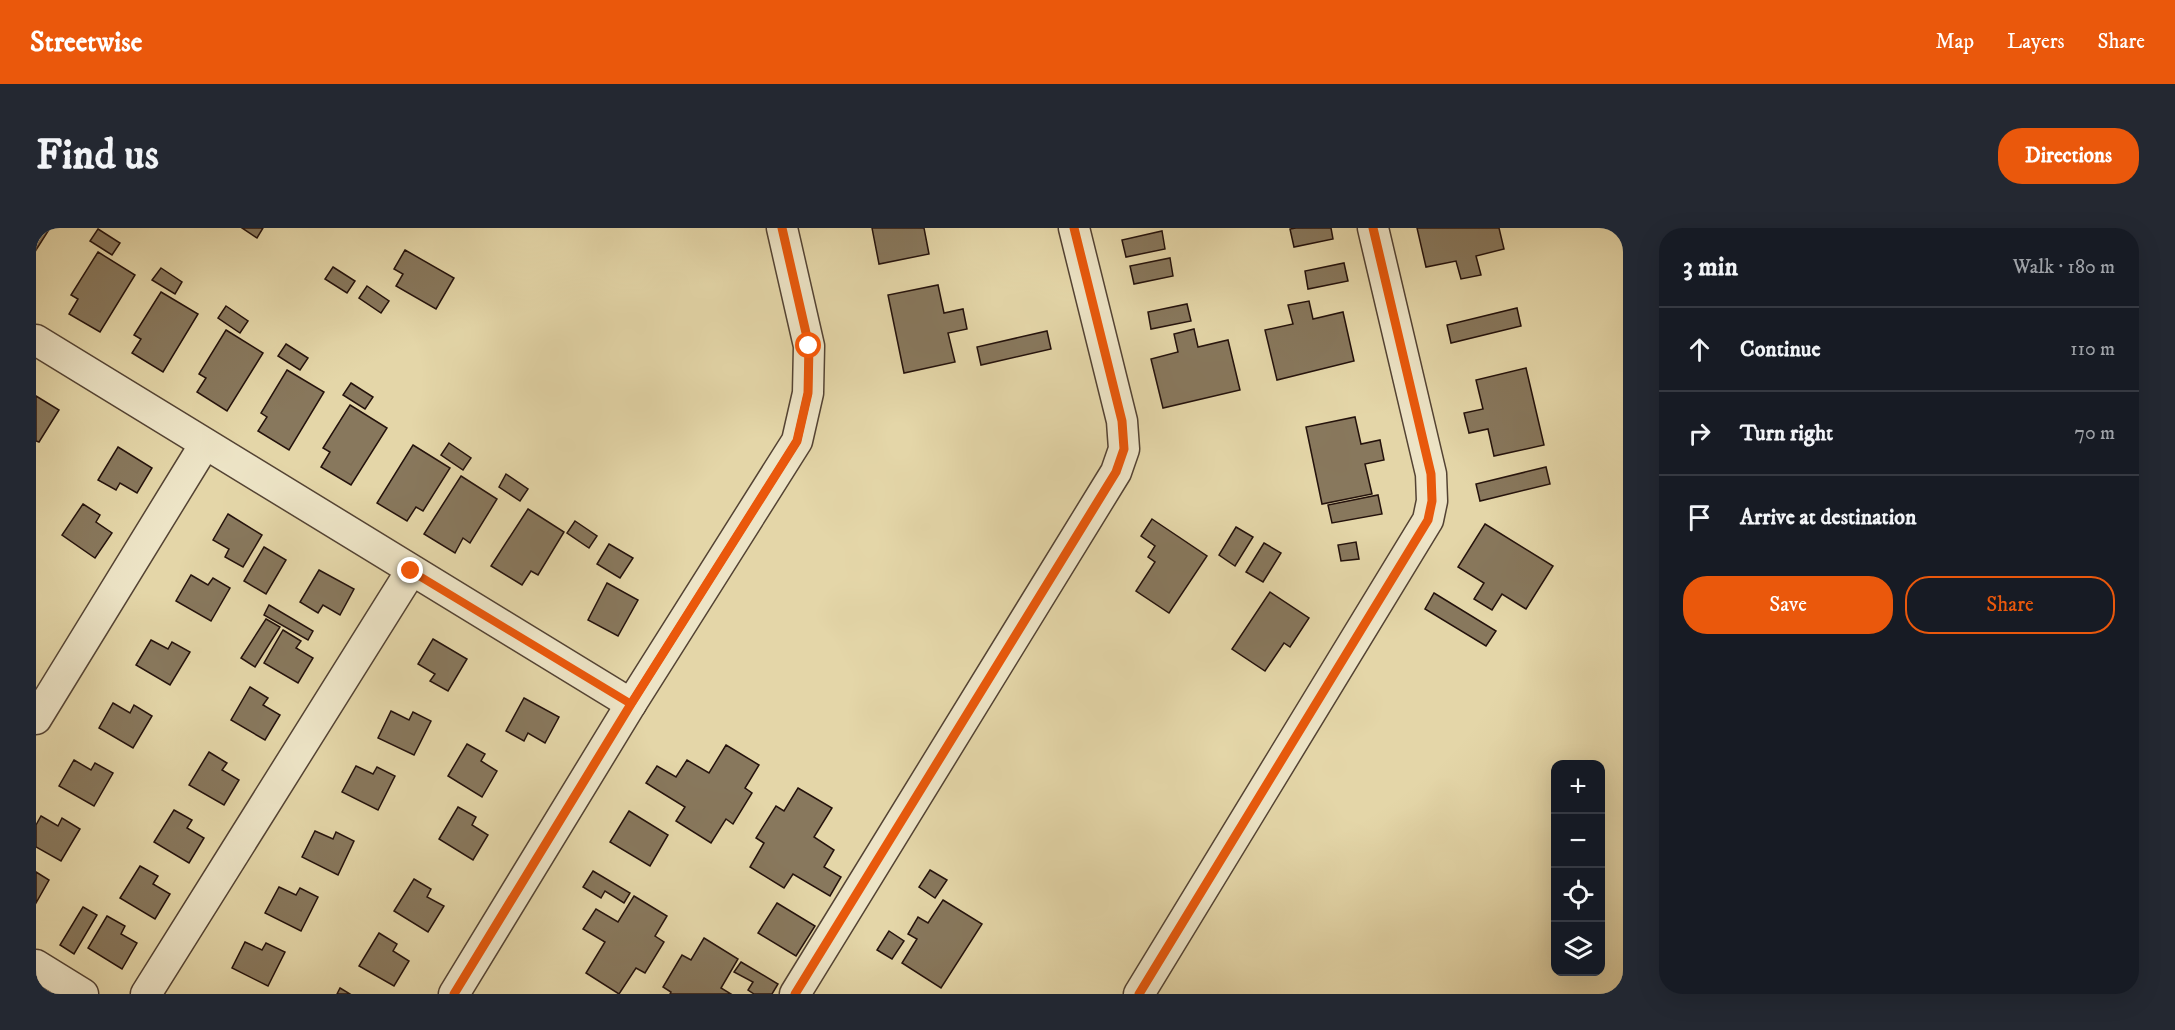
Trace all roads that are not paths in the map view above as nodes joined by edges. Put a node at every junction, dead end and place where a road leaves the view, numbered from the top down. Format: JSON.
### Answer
{"nodes":[{"id":1,"x":782,"y":228,"type":"edge"},
{"id":2,"x":1074,"y":228,"type":"edge"},
{"id":3,"x":1372,"y":228,"type":"edge"},
{"id":4,"x":36,"y":340,"type":"edge"},
{"id":5,"x":205,"y":444,"type":"junction"},
{"id":6,"x":411,"y":571,"type":"junction"},
{"id":7,"x":631,"y":704,"type":"junction"},
{"id":8,"x":36,"y":719,"type":"edge"},
{"id":9,"x":36,"y":965,"type":"edge"},
{"id":10,"x":83,"y":994,"type":"edge"},
{"id":11,"x":146,"y":994,"type":"edge"},
{"id":12,"x":454,"y":994,"type":"edge"},
{"id":13,"x":795,"y":994,"type":"edge"},
{"id":14,"x":1139,"y":994,"type":"edge"}],
"edges":[{"from":1,"to":7,"type":"street"},
{"from":2,"to":13,"type":"street"},
{"from":3,"to":14,"type":"street"},
{"from":4,"to":5,"type":"street"},
{"from":5,"to":6,"type":"street"},
{"from":5,"to":8,"type":"street"},
{"from":6,"to":7,"type":"street"},
{"from":6,"to":11,"type":"street"},
{"from":7,"to":12,"type":"street"},
{"from":9,"to":10,"type":"street"}]}
